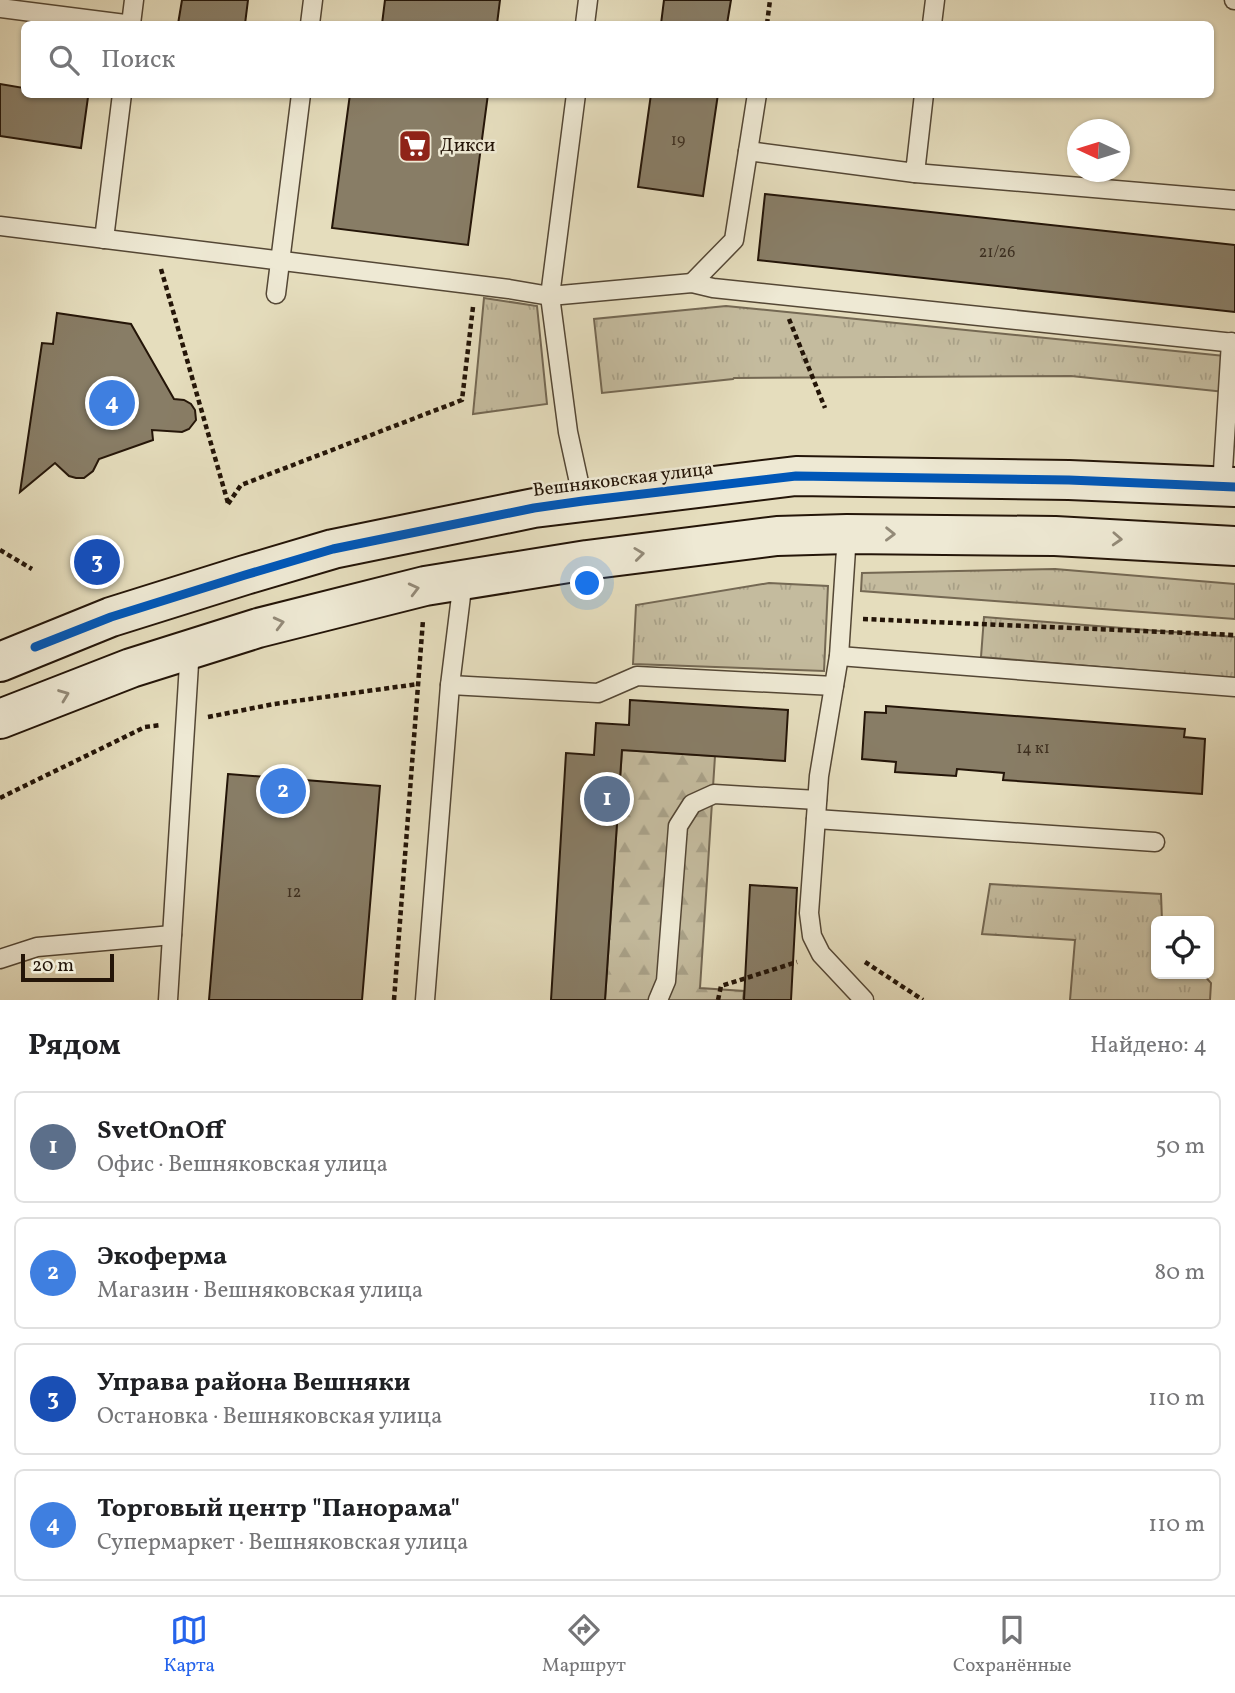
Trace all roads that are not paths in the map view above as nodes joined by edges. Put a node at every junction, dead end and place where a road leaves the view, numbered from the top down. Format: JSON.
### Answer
{"nodes":[{"id":1,"x":134,"y":0,"type":"edge"},
{"id":2,"x":313,"y":0,"type":"edge"},
{"id":3,"x":588,"y":0,"type":"edge"},
{"id":4,"x":935,"y":0,"type":"edge"},
{"id":5,"x":0,"y":8,"type":"edge"},
{"id":6,"x":102,"y":21,"type":"edge"},
{"id":7,"x":131,"y":21,"type":"edge"},
{"id":8,"x":310,"y":21,"type":"edge"},
{"id":9,"x":584,"y":21,"type":"edge"},
{"id":10,"x":932,"y":21,"type":"edge"},
{"id":11,"x":122,"y":98,"type":"edge"},
{"id":12,"x":300,"y":98,"type":"edge"},
{"id":13,"x":575,"y":98,"type":"edge"},
{"id":14,"x":756,"y":98,"type":"edge"},
{"id":15,"x":924,"y":98,"type":"edge"},
{"id":16,"x":748,"y":151,"type":"junction"},
{"id":17,"x":915,"y":173,"type":"junction"},
{"id":18,"x":1235,"y":200,"type":"edge"},
{"id":19,"x":0,"y":226,"type":"edge"},
{"id":20,"x":104,"y":239,"type":"junction"},
{"id":21,"x":280,"y":261,"type":"junction"},
{"id":22,"x":692,"y":283,"type":"junction"},
{"id":23,"x":276,"y":294,"type":"dead end"},
{"id":24,"x":550,"y":296,"type":"junction"},
{"id":25,"x":1233,"y":342,"type":"edge"},
{"id":26,"x":1228,"y":486,"type":"edge"},
{"id":27,"x":583,"y":501,"type":"junction"},
{"id":28,"x":847,"y":534,"type":"junction"},
{"id":29,"x":1235,"y":546,"type":"edge"},
{"id":30,"x":463,"y":580,"type":"junction"},
{"id":31,"x":190,"y":648,"type":"junction"},
{"id":32,"x":839,"y":656,"type":"junction"},
{"id":33,"x":0,"y":662,"type":"edge"},
{"id":34,"x":450,"y":685,"type":"junction"},
{"id":35,"x":834,"y":686,"type":"junction"},
{"id":36,"x":1235,"y":687,"type":"edge"},
{"id":37,"x":0,"y":719,"type":"edge"},
{"id":38,"x":817,"y":800,"type":"junction"},
{"id":39,"x":816,"y":819,"type":"junction"},
{"id":40,"x":1155,"y":842,"type":"dead end"},
{"id":41,"x":172,"y":935,"type":"junction"},
{"id":42,"x":0,"y":959,"type":"edge"},
{"id":43,"x":168,"y":1000,"type":"edge"},
{"id":44,"x":425,"y":1000,"type":"edge"},
{"id":45,"x":658,"y":1000,"type":"edge"},
{"id":46,"x":864,"y":1000,"type":"edge"}],
"edges":[{"from":1,"to":7,"type":"lane"},
{"from":2,"to":8,"type":"lane"},
{"from":3,"to":9,"type":"lane"},
{"from":4,"to":10,"type":"lane"},
{"from":5,"to":6,"type":"lane"},
{"from":11,"to":20,"type":"lane"},
{"from":12,"to":21,"type":"lane"},
{"from":13,"to":24,"type":"lane"},
{"from":14,"to":16,"type":"lane"},
{"from":15,"to":17,"type":"lane"},
{"from":16,"to":17,"type":"lane"},
{"from":16,"to":22,"type":"lane"},
{"from":17,"to":18,"type":"lane"},
{"from":19,"to":20,"type":"lane"},
{"from":20,"to":21,"type":"lane"},
{"from":21,"to":23,"type":"lane"},
{"from":21,"to":24,"type":"lane"},
{"from":22,"to":24,"type":"lane"},
{"from":22,"to":25,"type":"lane"},
{"from":24,"to":27,"type":"lane"},
{"from":25,"to":26,"type":"lane"},
{"from":26,"to":27,"type":"main road","name":"Вешняковская улица"},
{"from":27,"to":33,"type":"main road","name":"Вешняковская улица"},
{"from":28,"to":29,"type":"main road","one_way":true},
{"from":30,"to":28,"type":"main road","one_way":true},
{"from":28,"to":32,"type":"lane"},
{"from":31,"to":30,"type":"main road","one_way":true},
{"from":30,"to":34,"type":"lane"},
{"from":37,"to":31,"type":"main road","one_way":true},
{"from":31,"to":41,"type":"lane"},
{"from":32,"to":35,"type":"lane"},
{"from":32,"to":36,"type":"lane"},
{"from":34,"to":35,"type":"lane"},
{"from":34,"to":44,"type":"lane"},
{"from":35,"to":38,"type":"lane"},
{"from":38,"to":39,"type":"lane"},
{"from":38,"to":45,"type":"lane"},
{"from":39,"to":40,"type":"lane"},
{"from":39,"to":46,"type":"lane"},
{"from":41,"to":42,"type":"lane"},
{"from":41,"to":43,"type":"lane"}]}
